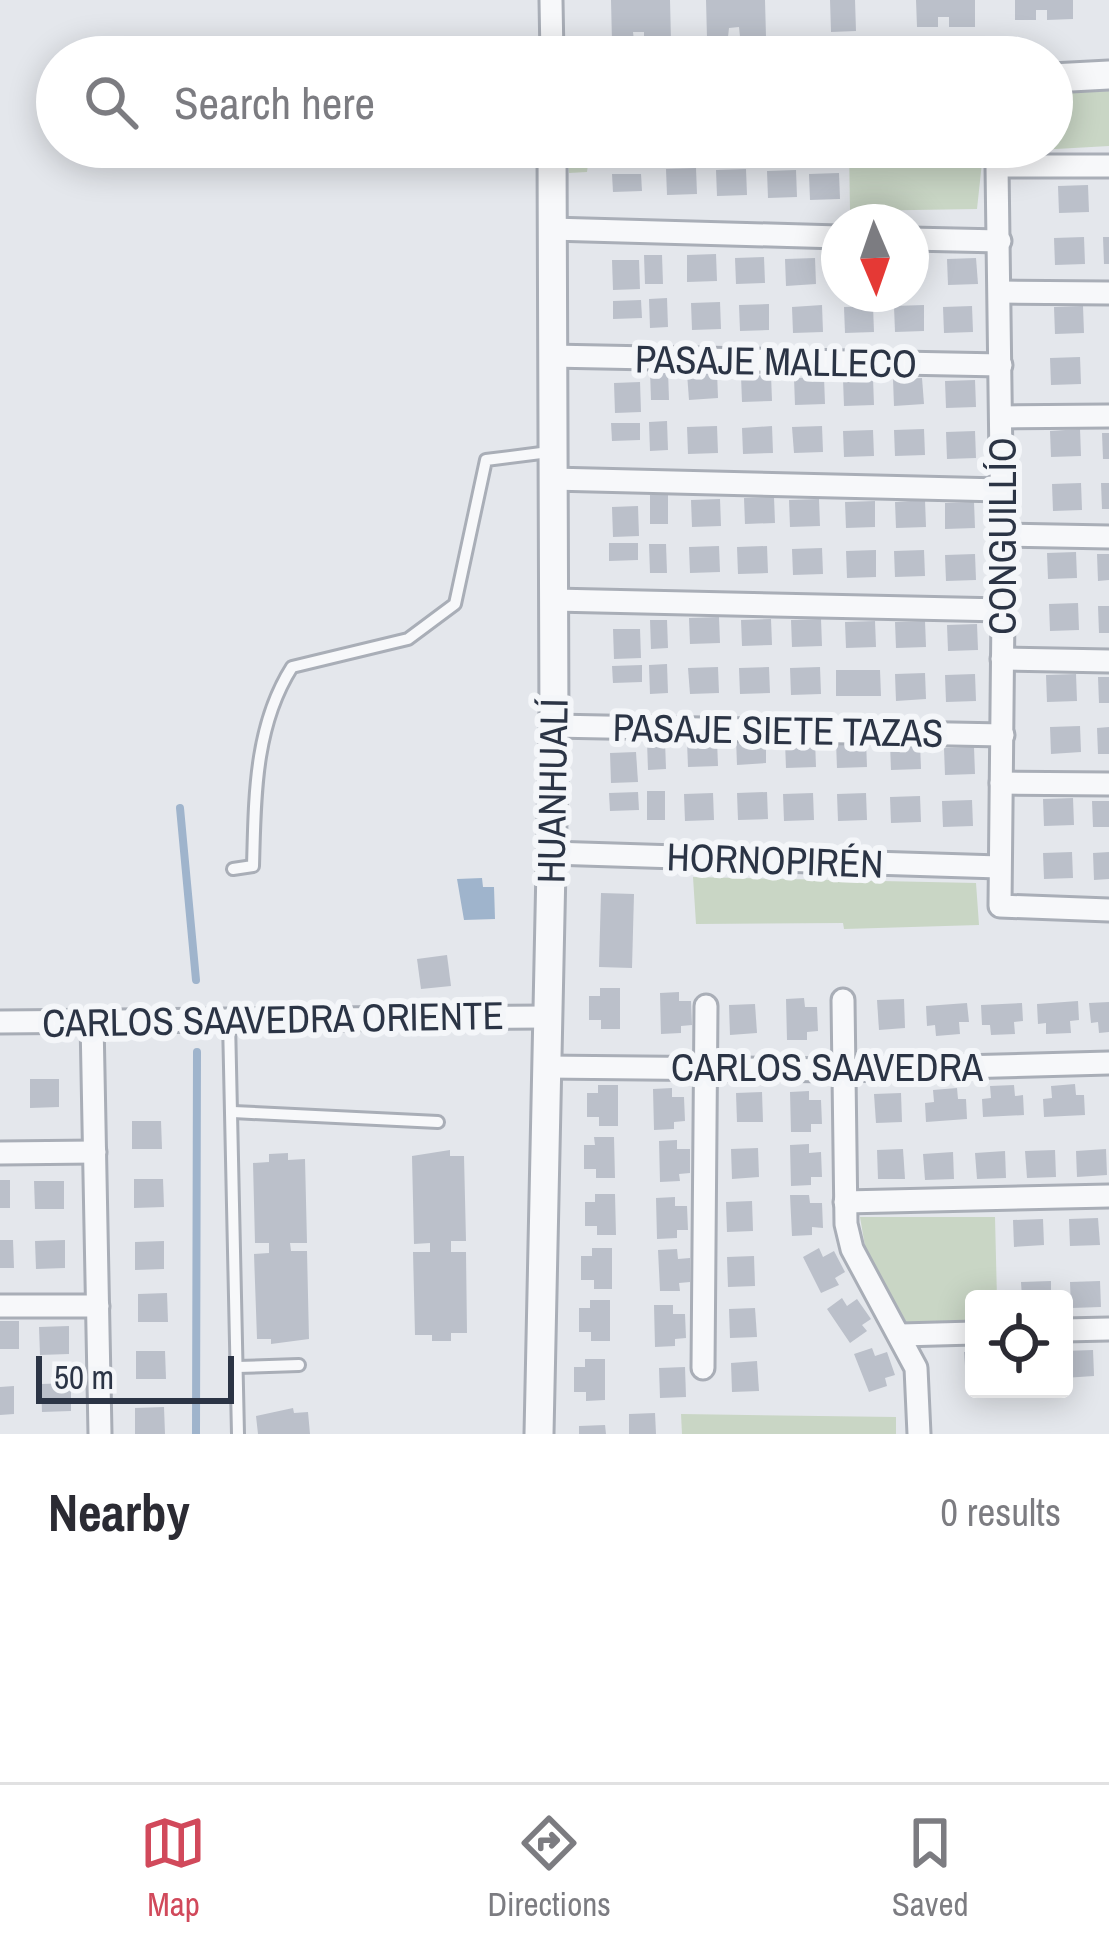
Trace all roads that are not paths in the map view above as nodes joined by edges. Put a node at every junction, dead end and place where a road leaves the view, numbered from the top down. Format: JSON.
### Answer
{"nodes":[{"id":1,"x":551,"y":0,"type":"edge"},
{"id":2,"x":552,"y":36,"type":"edge"},
{"id":3,"x":1109,"y":75,"type":"edge"},
{"id":4,"x":1073,"y":77,"type":"edge"},
{"id":5,"x":1073,"y":166,"type":"edge"},
{"id":6,"x":1109,"y":166,"type":"edge"},
{"id":7,"x":551,"y":168,"type":"edge"},
{"id":8,"x":997,"y":168,"type":"edge"},
{"id":9,"x":550,"y":229,"type":"junction"},
{"id":10,"x":821,"y":237,"type":"edge"},
{"id":11,"x":929,"y":240,"type":"edge"},
{"id":12,"x":1000,"y":242,"type":"junction"},
{"id":13,"x":1000,"y":292,"type":"junction"},
{"id":14,"x":1109,"y":293,"type":"edge"},
{"id":15,"x":551,"y":356,"type":"junction"},
{"id":16,"x":1001,"y":365,"type":"junction"},
{"id":17,"x":1109,"y":416,"type":"edge"},
{"id":18,"x":1001,"y":417,"type":"junction"},
{"id":19,"x":552,"y":465,"type":"junction"},
{"id":20,"x":1001,"y":490,"type":"junction"},
{"id":21,"x":1001,"y":535,"type":"junction"},
{"id":22,"x":1109,"y":537,"type":"edge"},
{"id":23,"x":554,"y":600,"type":"junction"},
{"id":24,"x":1003,"y":610,"type":"junction"},
{"id":25,"x":1002,"y":659,"type":"junction"},
{"id":26,"x":1109,"y":661,"type":"edge"},
{"id":27,"x":554,"y":726,"type":"junction"},
{"id":28,"x":1003,"y":735,"type":"junction"},
{"id":29,"x":1000,"y":783,"type":"junction"},
{"id":30,"x":1109,"y":784,"type":"edge"},
{"id":31,"x":551,"y":854,"type":"junction"},
{"id":32,"x":999,"y":867,"type":"junction"},
{"id":33,"x":232,"y":869,"type":"dead end"},
{"id":34,"x":1109,"y":910,"type":"edge"},
{"id":35,"x":843,"y":1000,"type":"dead end"},
{"id":36,"x":706,"y":1006,"type":"dead end"},
{"id":37,"x":545,"y":1017,"type":"junction"},
{"id":38,"x":229,"y":1018,"type":"junction"},
{"id":39,"x":92,"y":1021,"type":"junction"},
{"id":40,"x":0,"y":1022,"type":"edge"},
{"id":41,"x":1109,"y":1063,"type":"edge"},
{"id":42,"x":545,"y":1067,"type":"junction"},
{"id":43,"x":706,"y":1068,"type":"junction"},
{"id":44,"x":844,"y":1070,"type":"junction"},
{"id":45,"x":232,"y":1112,"type":"junction"},
{"id":46,"x":438,"y":1122,"type":"dead end"},
{"id":47,"x":95,"y":1152,"type":"junction"},
{"id":48,"x":0,"y":1153,"type":"edge"},
{"id":49,"x":1109,"y":1196,"type":"edge"},
{"id":50,"x":845,"y":1202,"type":"junction"},
{"id":51,"x":0,"y":1306,"type":"edge"},
{"id":52,"x":98,"y":1306,"type":"junction"},
{"id":53,"x":1109,"y":1329,"type":"edge"},
{"id":54,"x":1073,"y":1330,"type":"edge"},
{"id":55,"x":965,"y":1333,"type":"edge"},
{"id":56,"x":901,"y":1335,"type":"junction"},
{"id":57,"x":299,"y":1365,"type":"dead end"},
{"id":58,"x":237,"y":1367,"type":"junction"},
{"id":59,"x":703,"y":1368,"type":"dead end"},
{"id":60,"x":100,"y":1434,"type":"edge"},
{"id":61,"x":238,"y":1434,"type":"edge"},
{"id":62,"x":539,"y":1434,"type":"edge"},
{"id":63,"x":919,"y":1434,"type":"edge"}],
"edges":[{"from":1,"to":2,"type":"street"},
{"from":3,"to":4,"type":"street"},
{"from":5,"to":6,"type":"street","name":"CONGUILLÍO"},
{"from":7,"to":9,"type":"street","name":"HUANHUALÍ"},
{"from":8,"to":12,"type":"street","name":"CONGUILLÍO"},
{"from":9,"to":10,"type":"street"},
{"from":9,"to":15,"type":"street","name":"HUANHUALÍ"},
{"from":11,"to":12,"type":"street"},
{"from":12,"to":13,"type":"street","name":"CONGUILLÍO"},
{"from":13,"to":14,"type":"street"},
{"from":13,"to":16,"type":"street","name":"CONGUILLÍO"},
{"from":15,"to":16,"type":"street","name":"PASAJE MALLECO"},
{"from":15,"to":19,"type":"street","name":"HUANHUALÍ"},
{"from":16,"to":18,"type":"street","name":"CONGUILLÍO"},
{"from":17,"to":18,"type":"street"},
{"from":18,"to":20,"type":"street","name":"CONGUILLÍO"},
{"from":19,"to":20,"type":"street"},
{"from":19,"to":23,"type":"street","name":"HUANHUALÍ"},
{"from":19,"to":33,"type":"lane"},
{"from":20,"to":21,"type":"street","name":"CONGUILLÍO"},
{"from":21,"to":22,"type":"street"},
{"from":21,"to":24,"type":"street","name":"CONGUILLÍO"},
{"from":23,"to":24,"type":"street"},
{"from":23,"to":27,"type":"street","name":"HUANHUALÍ"},
{"from":24,"to":25,"type":"street","name":"CONGUILLÍO"},
{"from":25,"to":26,"type":"street"},
{"from":25,"to":28,"type":"street","name":"CONGUILLÍO"},
{"from":27,"to":28,"type":"street","name":"PASAJE SIETE TAZAS"},
{"from":27,"to":31,"type":"street","name":"HUANHUALÍ"},
{"from":28,"to":29,"type":"street","name":"CONGUILLÍO"},
{"from":29,"to":30,"type":"street"},
{"from":29,"to":32,"type":"street","name":"CONGUILLÍO"},
{"from":31,"to":32,"type":"street","name":"HORNOPIRÉN"},
{"from":31,"to":37,"type":"street","name":"HUANHUALÍ"},
{"from":32,"to":34,"type":"street","name":"CONGUILLÍO"},
{"from":35,"to":44,"type":"street"},
{"from":36,"to":43,"type":"street"},
{"from":37,"to":38,"type":"street","name":"CARLOS SAAVEDRA ORIENTE"},
{"from":37,"to":42,"type":"street","name":"HUANHUALÍ"},
{"from":38,"to":39,"type":"street","name":"CARLOS SAAVEDRA ORIENTE"},
{"from":38,"to":45,"type":"lane"},
{"from":39,"to":40,"type":"street","name":"CARLOS SAAVEDRA ORIENTE"},
{"from":39,"to":47,"type":"street"},
{"from":41,"to":44,"type":"street","name":"CARLOS SAAVEDRA"},
{"from":42,"to":43,"type":"street","name":"CARLOS SAAVEDRA"},
{"from":42,"to":62,"type":"street","name":"HUANHUALÍ"},
{"from":43,"to":44,"type":"street","name":"CARLOS SAAVEDRA"},
{"from":43,"to":59,"type":"street"},
{"from":44,"to":50,"type":"street"},
{"from":45,"to":46,"type":"lane"},
{"from":45,"to":58,"type":"lane"},
{"from":47,"to":48,"type":"street"},
{"from":47,"to":52,"type":"street"},
{"from":49,"to":50,"type":"street"},
{"from":50,"to":56,"type":"street"},
{"from":51,"to":52,"type":"street"},
{"from":52,"to":60,"type":"street"},
{"from":53,"to":54,"type":"street"},
{"from":55,"to":56,"type":"street"},
{"from":56,"to":63,"type":"street"},
{"from":57,"to":58,"type":"lane"},
{"from":58,"to":61,"type":"lane"}]}
